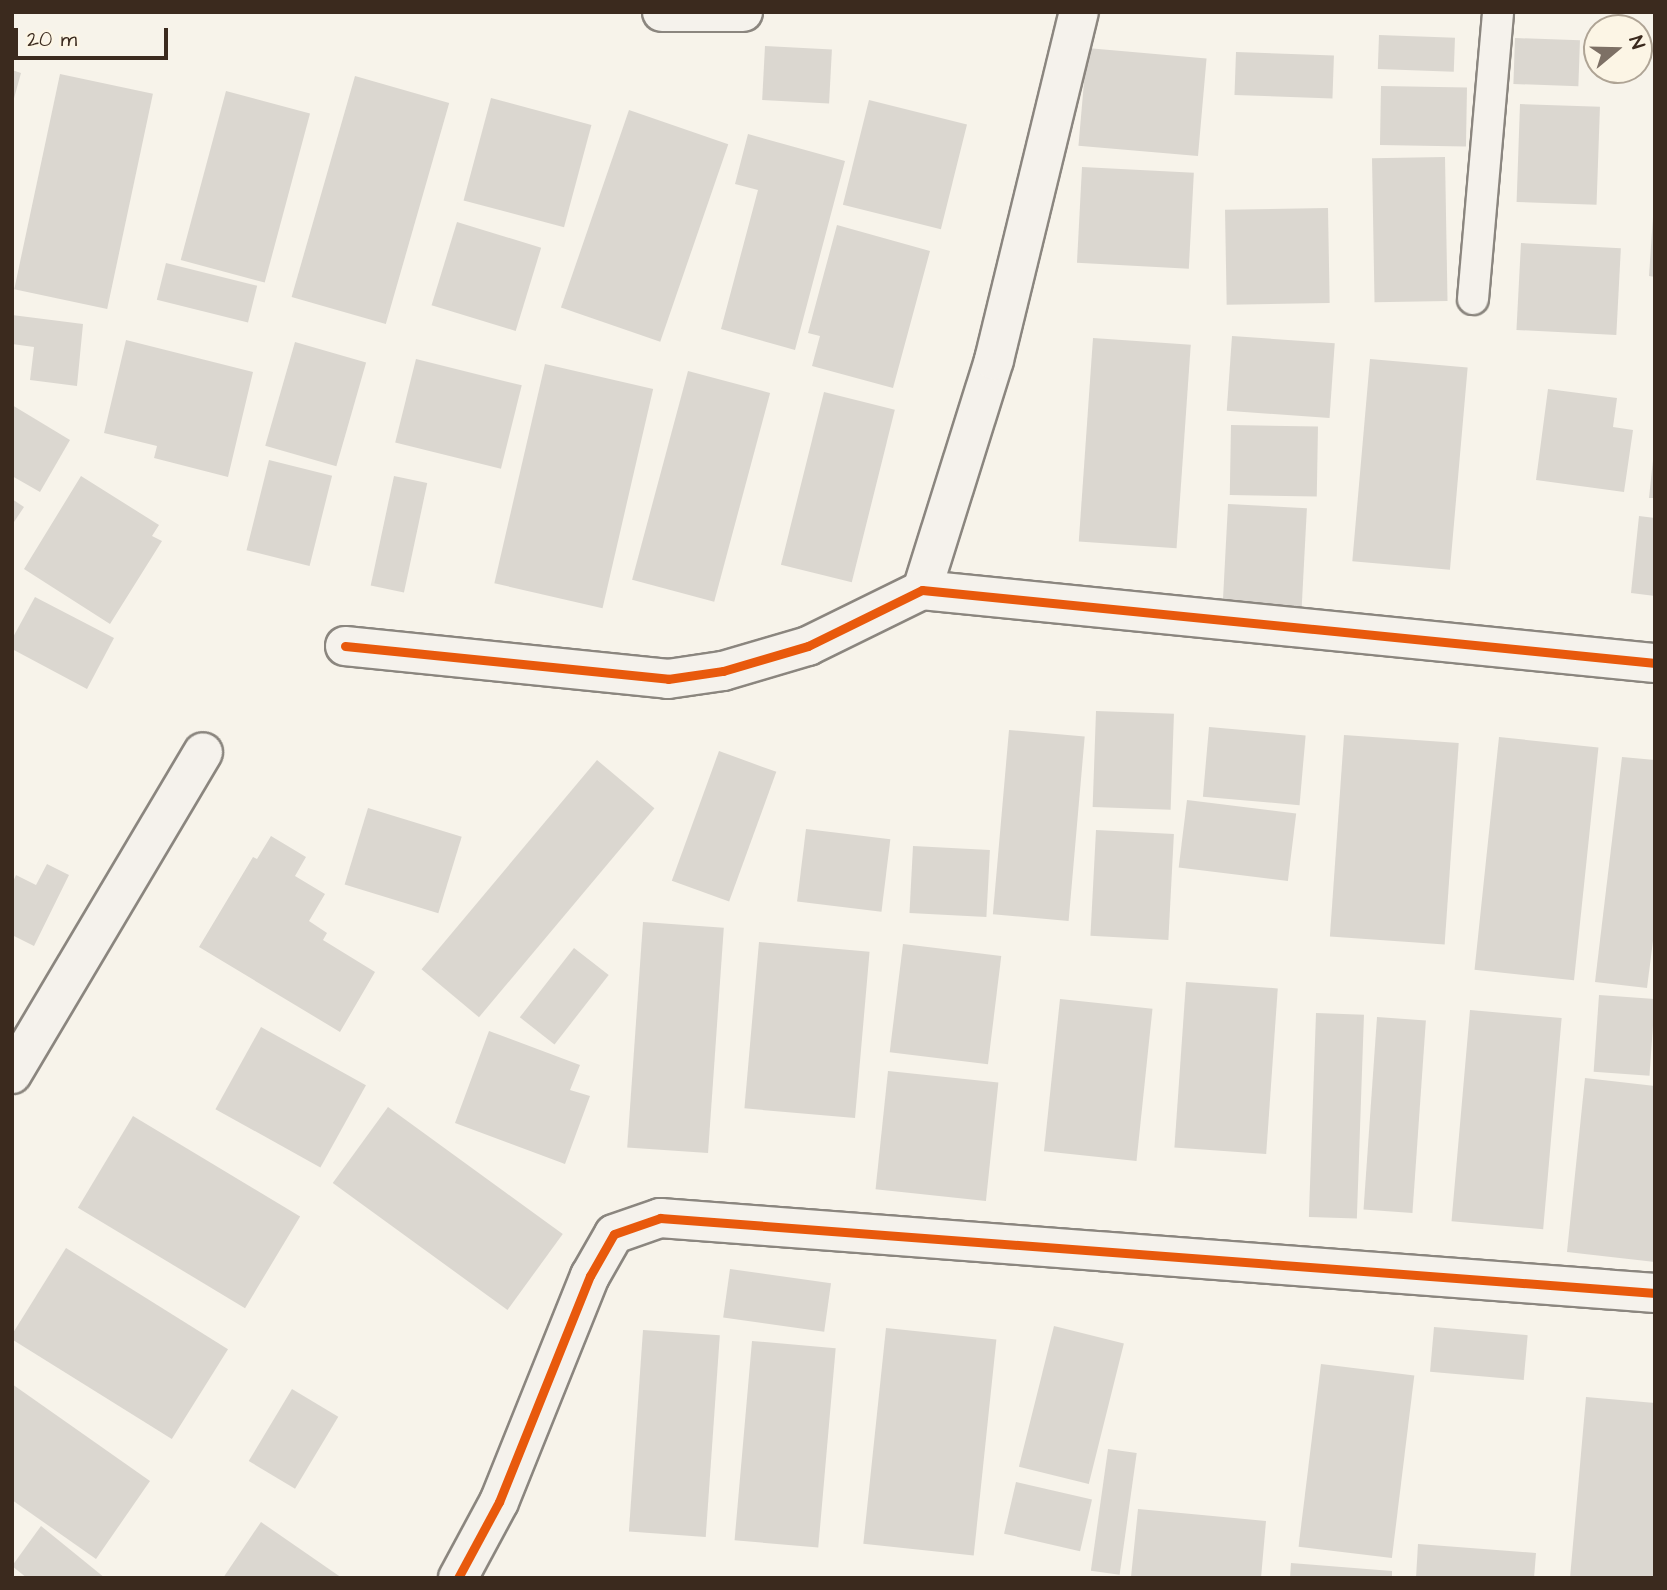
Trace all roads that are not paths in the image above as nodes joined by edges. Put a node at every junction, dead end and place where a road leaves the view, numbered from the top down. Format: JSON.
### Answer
{"nodes":[{"id":1,"x":662,"y":12,"type":"edge"},
{"id":2,"x":743,"y":12,"type":"edge"},
{"id":3,"x":1079,"y":12,"type":"edge"},
{"id":4,"x":1498,"y":12,"type":"edge"},
{"id":5,"x":1473,"y":299,"type":"dead end"},
{"id":6,"x":922,"y":590,"type":"junction"},
{"id":7,"x":345,"y":646,"type":"dead end"},
{"id":8,"x":1655,"y":663,"type":"edge"},
{"id":9,"x":203,"y":752,"type":"dead end"},
{"id":10,"x":12,"y":1074,"type":"edge"},
{"id":11,"x":1655,"y":1293,"type":"edge"},
{"id":12,"x":458,"y":1578,"type":"edge"}],
"edges":[{"from":1,"to":2,"type":"street"},
{"from":3,"to":6,"type":"street"},
{"from":4,"to":5,"type":"lane"},
{"from":6,"to":7,"type":"street"},
{"from":6,"to":8,"type":"street"},
{"from":9,"to":10,"type":"street"},
{"from":11,"to":12,"type":"street"}]}
